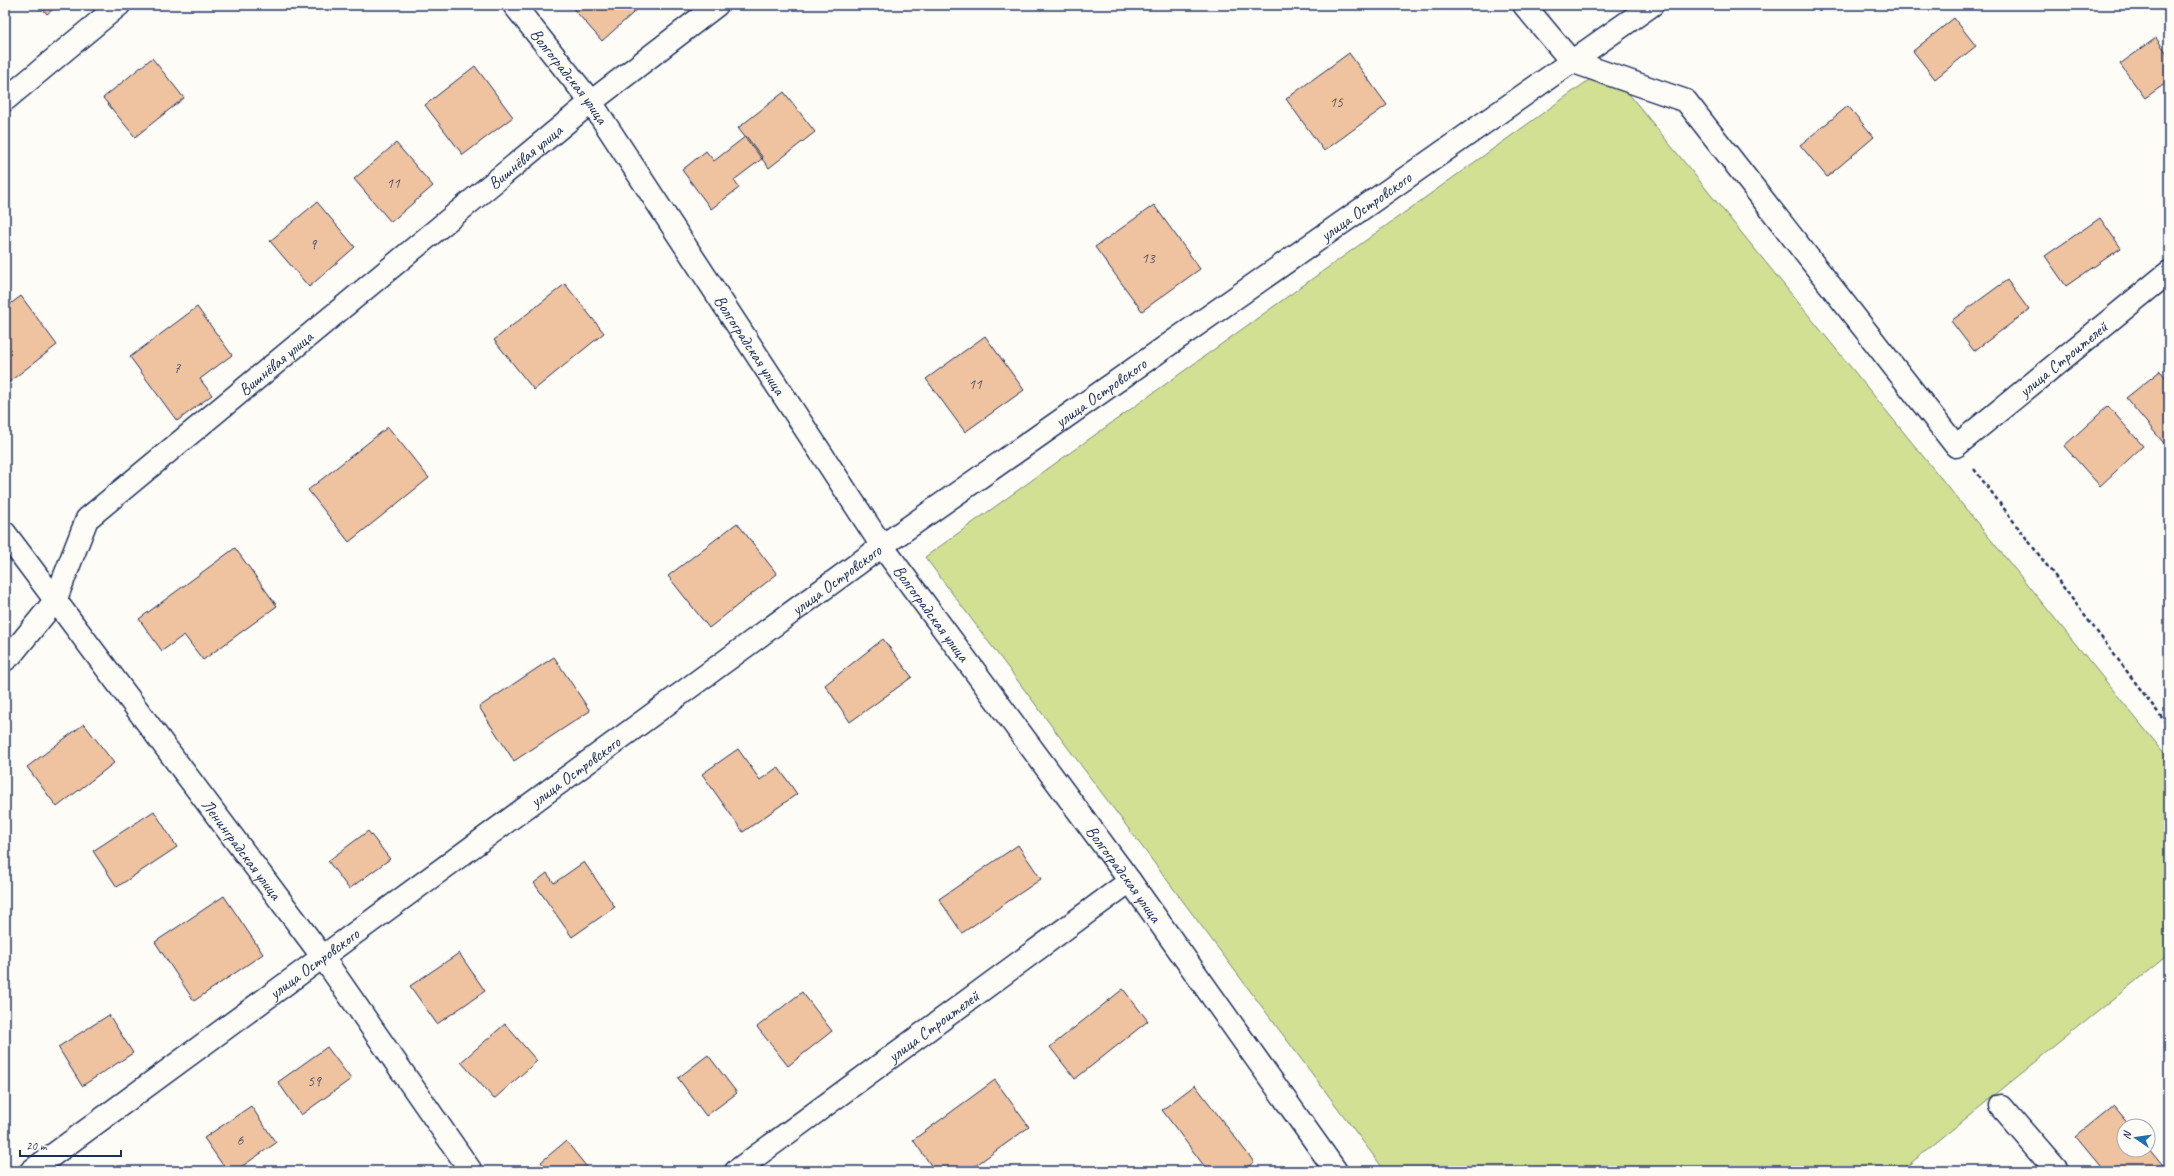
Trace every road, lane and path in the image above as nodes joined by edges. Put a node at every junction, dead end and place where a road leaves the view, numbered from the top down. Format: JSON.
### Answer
{"nodes":[{"id":1,"x":119,"y":5,"type":"edge"},
{"id":2,"x":514,"y":5,"type":"edge"},
{"id":3,"x":717,"y":5,"type":"edge"},
{"id":4,"x":1524,"y":5,"type":"edge"},
{"id":5,"x":1652,"y":5,"type":"edge"},
{"id":6,"x":1571,"y":61,"type":"junction"},
{"id":7,"x":5,"y":100,"type":"edge"},
{"id":8,"x":591,"y":102,"type":"junction"},
{"id":9,"x":2169,"y":272,"type":"edge"},
{"id":10,"x":1956,"y":446,"type":"junction"},
{"id":11,"x":5,"y":533,"type":"edge"},
{"id":12,"x":882,"y":546,"type":"junction"},
{"id":13,"x":55,"y":601,"type":"junction"},
{"id":14,"x":5,"y":660,"type":"edge"},
{"id":15,"x":2169,"y":727,"type":"edge"},
{"id":16,"x":1130,"y":881,"type":"junction"},
{"id":17,"x":322,"y":956,"type":"junction"},
{"id":18,"x":2001,"y":1106,"type":"dead end"},
{"id":19,"x":31,"y":1171,"type":"edge"},
{"id":20,"x":472,"y":1171,"type":"edge"},
{"id":21,"x":736,"y":1171,"type":"edge"},
{"id":22,"x":1336,"y":1171,"type":"edge"},
{"id":23,"x":2057,"y":1171,"type":"edge"}],
"edges":[{"from":1,"to":7,"type":"street"},
{"from":2,"to":8,"type":"street","name":"Волгоградская улица"},
{"from":3,"to":8,"type":"street","name":"Вишнёвая улица"},
{"from":4,"to":6,"type":"street"},
{"from":5,"to":6,"type":"street","name":"улица Островского"},
{"from":6,"to":10,"type":"street"},
{"from":6,"to":12,"type":"street","name":"улица Островского"},
{"from":8,"to":12,"type":"street","name":"Волгоградская улица"},
{"from":8,"to":13,"type":"street","name":"Вишнёвая улица"},
{"from":9,"to":10,"type":"street","name":"улица Строителей"},
{"from":10,"to":15,"type":"path"},
{"from":11,"to":13,"type":"street","name":"Ленинградская улица"},
{"from":12,"to":16,"type":"street","name":"Волгоградская улица"},
{"from":12,"to":17,"type":"street","name":"улица Островского"},
{"from":13,"to":14,"type":"street","name":"Вишнёвая улица"},
{"from":13,"to":17,"type":"street","name":"Ленинградская улица"},
{"from":16,"to":21,"type":"street","name":"улица Строителей"},
{"from":16,"to":22,"type":"street","name":"Волгоградская улица"},
{"from":17,"to":19,"type":"street","name":"улица Островского"},
{"from":17,"to":20,"type":"street","name":"Ленинградская улица"},
{"from":18,"to":23,"type":"street"}]}
